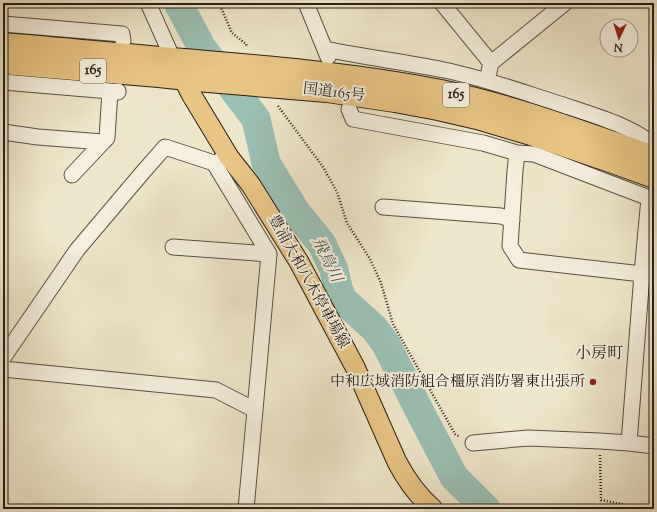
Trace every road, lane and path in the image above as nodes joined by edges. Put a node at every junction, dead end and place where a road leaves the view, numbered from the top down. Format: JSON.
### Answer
{"nodes":[{"id":1,"x":148,"y":3,"type":"edge"},
{"id":2,"x":218,"y":3,"type":"edge"},
{"id":3,"x":306,"y":3,"type":"edge"},
{"id":4,"x":442,"y":3,"type":"edge"},
{"id":5,"x":565,"y":3,"type":"edge"},
{"id":6,"x":3,"y":24,"type":"edge"},
{"id":7,"x":123,"y":41,"type":"dead end"},
{"id":8,"x":3,"y":44,"type":"edge"},
{"id":9,"x":3,"y":63,"type":"edge"},
{"id":10,"x":491,"y":63,"type":"junction"},
{"id":11,"x":185,"y":70,"type":"junction"},
{"id":12,"x":257,"y":76,"type":"junction"},
{"id":13,"x":487,"y":81,"type":"junction"},
{"id":14,"x":3,"y":82,"type":"edge"},
{"id":15,"x":349,"y":109,"type":"dead end"},
{"id":16,"x":3,"y":132,"type":"edge"},
{"id":17,"x":103,"y":142,"type":"junction"},
{"id":18,"x":654,"y":145,"type":"edge"},
{"id":19,"x":517,"y":153,"type":"junction"},
{"id":20,"x":654,"y":157,"type":"edge"},
{"id":21,"x":222,"y":160,"type":"junction"},
{"id":22,"x":72,"y":175,"type":"dead end"},
{"id":23,"x":654,"y":177,"type":"edge"},
{"id":24,"x":651,"y":199,"type":"edge"},
{"id":25,"x":383,"y":207,"type":"dead end"},
{"id":26,"x":512,"y":220,"type":"junction"},
{"id":27,"x":173,"y":247,"type":"dead end"},
{"id":28,"x":269,"y":254,"type":"junction"},
{"id":29,"x":642,"y":274,"type":"junction"},
{"id":30,"x":3,"y":358,"type":"edge"},
{"id":31,"x":3,"y":369,"type":"edge"},
{"id":32,"x":255,"y":410,"type":"junction"},
{"id":33,"x":600,"y":441,"type":"junction"},
{"id":34,"x":473,"y":443,"type":"joint"},
{"id":35,"x":629,"y":443,"type":"junction"},
{"id":36,"x":654,"y":446,"type":"edge"},
{"id":37,"x":428,"y":507,"type":"edge"},
{"id":38,"x":246,"y":509,"type":"edge"},
{"id":39,"x":646,"y":509,"type":"edge"}],
"edges":[{"from":1,"to":11,"type":"street"},
{"from":2,"to":12,"type":"path"},
{"from":3,"to":13,"type":"street"},
{"from":4,"to":10,"type":"street"},
{"from":5,"to":10,"type":"street"},
{"from":6,"to":7,"type":"street"},
{"from":8,"to":11,"type":"highway","name":"国道165号","number":"165"},
{"from":9,"to":11,"type":"highway","name":"国道165号","number":"165"},
{"from":10,"to":13,"type":"street"},
{"from":11,"to":12,"type":"highway","name":"国道165号","number":"165"},
{"from":11,"to":21,"type":"main road","name":"豊浦大和八木停車場線"},
{"from":12,"to":20,"type":"highway","name":"国道165号","number":"165"},
{"from":12,"to":23,"type":"highway","name":"国道165号","number":"165"},
{"from":12,"to":34,"type":"path"},
{"from":13,"to":18,"type":"street"},
{"from":14,"to":17,"type":"street"},
{"from":15,"to":19,"type":"street"},
{"from":16,"to":17,"type":"street"},
{"from":17,"to":22,"type":"street"},
{"from":19,"to":24,"type":"street"},
{"from":19,"to":26,"type":"street"},
{"from":21,"to":28,"type":"street"},
{"from":21,"to":30,"type":"street"},
{"from":21,"to":37,"type":"main road","name":"豊浦大和八木停車場線"},
{"from":24,"to":29,"type":"street"},
{"from":25,"to":26,"type":"street"},
{"from":26,"to":29,"type":"street"},
{"from":27,"to":28,"type":"street"},
{"from":28,"to":32,"type":"street"},
{"from":29,"to":35,"type":"street"},
{"from":31,"to":32,"type":"street"},
{"from":32,"to":38,"type":"street"},
{"from":33,"to":34,"type":"street"},
{"from":33,"to":35,"type":"street"},
{"from":33,"to":39,"type":"path"},
{"from":35,"to":36,"type":"street"}]}
